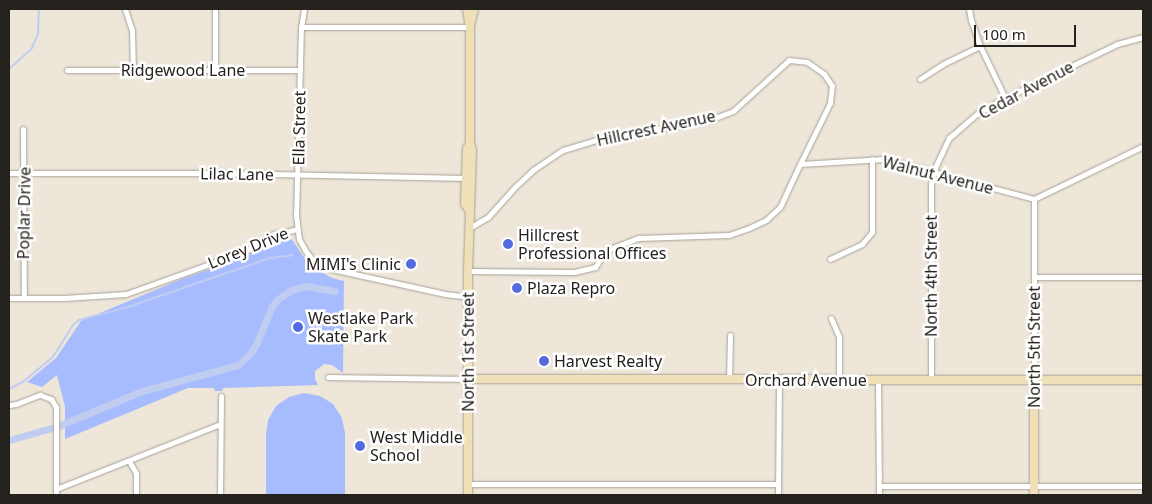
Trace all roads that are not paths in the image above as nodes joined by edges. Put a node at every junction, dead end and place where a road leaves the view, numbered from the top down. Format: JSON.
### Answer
{"nodes":[{"id":1,"x":125,"y":9,"type":"edge"},
{"id":2,"x":215,"y":9,"type":"edge"},
{"id":3,"x":304,"y":9,"type":"edge"},
{"id":4,"x":467,"y":9,"type":"edge"},
{"id":5,"x":474,"y":9,"type":"edge"},
{"id":6,"x":969,"y":9,"type":"edge"},
{"id":7,"x":302,"y":27,"type":"junction"},
{"id":8,"x":470,"y":28,"type":"junction"},
{"id":9,"x":1143,"y":37,"type":"edge"},
{"id":10,"x":980,"y":46,"type":"junction"},
{"id":11,"x":67,"y":70,"type":"dead end"},
{"id":12,"x":133,"y":70,"type":"junction"},
{"id":13,"x":215,"y":70,"type":"junction"},
{"id":14,"x":300,"y":70,"type":"junction"},
{"id":15,"x":920,"y":79,"type":"dead end"},
{"id":16,"x":1005,"y":98,"type":"junction"},
{"id":17,"x":23,"y":128,"type":"dead end"},
{"id":18,"x":470,"y":143,"type":"junction"},
{"id":19,"x":1143,"y":146,"type":"edge"},
{"id":20,"x":872,"y":159,"type":"junction"},
{"id":21,"x":800,"y":164,"type":"junction"},
{"id":22,"x":933,"y":172,"type":"junction"},
{"id":23,"x":9,"y":173,"type":"edge"},
{"id":24,"x":24,"y":173,"type":"junction"},
{"id":25,"x":298,"y":174,"type":"junction"},
{"id":26,"x":466,"y":178,"type":"junction"},
{"id":27,"x":1034,"y":199,"type":"junction"},
{"id":28,"x":469,"y":210,"type":"junction"},
{"id":29,"x":468,"y":228,"type":"junction"},
{"id":30,"x":297,"y":229,"type":"junction"},
{"id":31,"x":830,"y":259,"type":"dead end"},
{"id":32,"x":468,"y":271,"type":"junction"},
{"id":33,"x":1034,"y":277,"type":"junction"},
{"id":34,"x":1143,"y":277,"type":"edge"},
{"id":35,"x":468,"y":297,"type":"junction"},
{"id":36,"x":9,"y":298,"type":"edge"},
{"id":37,"x":24,"y":298,"type":"junction"},
{"id":38,"x":832,"y":318,"type":"dead end"},
{"id":39,"x":730,"y":335,"type":"dead end"},
{"id":40,"x":328,"y":377,"type":"dead end"},
{"id":41,"x":468,"y":379,"type":"junction"},
{"id":42,"x":729,"y":380,"type":"junction"},
{"id":43,"x":779,"y":380,"type":"junction"},
{"id":44,"x":839,"y":380,"type":"junction"},
{"id":45,"x":878,"y":380,"type":"junction"},
{"id":46,"x":931,"y":380,"type":"junction"},
{"id":47,"x":1034,"y":380,"type":"junction"},
{"id":48,"x":1143,"y":380,"type":"edge"},
{"id":49,"x":221,"y":396,"type":"dead end"},
{"id":50,"x":9,"y":405,"type":"edge"},
{"id":51,"x":220,"y":424,"type":"junction"},
{"id":52,"x":129,"y":460,"type":"junction"},
{"id":53,"x":468,"y":484,"type":"junction"},
{"id":54,"x":778,"y":484,"type":"junction"},
{"id":55,"x":879,"y":486,"type":"junction"},
{"id":56,"x":1034,"y":486,"type":"junction"},
{"id":57,"x":1143,"y":486,"type":"edge"},
{"id":58,"x":56,"y":492,"type":"edge"},
{"id":59,"x":136,"y":495,"type":"edge"},
{"id":60,"x":220,"y":495,"type":"edge"},
{"id":61,"x":468,"y":495,"type":"edge"},
{"id":62,"x":778,"y":495,"type":"edge"},
{"id":63,"x":879,"y":495,"type":"edge"},
{"id":64,"x":1034,"y":495,"type":"edge"}],
"edges":[{"from":1,"to":12,"type":"street"},
{"from":2,"to":13,"type":"street"},
{"from":3,"to":7,"type":"street","name":"Ella Street"},
{"from":4,"to":8,"type":"street","name":"North 1st Street"},
{"from":5,"to":8,"type":"street","name":"North 1st Street"},
{"from":6,"to":10,"type":"street"},
{"from":7,"to":8,"type":"street"},
{"from":7,"to":14,"type":"street","name":"Ella Street"},
{"from":8,"to":18,"type":"street","name":"North 1st Street"},
{"from":9,"to":16,"type":"street","name":"Cedar Avenue"},
{"from":10,"to":15,"type":"street"},
{"from":10,"to":16,"type":"street"},
{"from":11,"to":12,"type":"street","name":"Ridgewood Lane"},
{"from":12,"to":13,"type":"street","name":"Ridgewood Lane"},
{"from":13,"to":14,"type":"street","name":"Ridgewood Lane"},
{"from":14,"to":25,"type":"street","name":"Ella Street"},
{"from":16,"to":22,"type":"street","name":"Cedar Avenue"},
{"from":17,"to":24,"type":"street","name":"Poplar Drive"},
{"from":18,"to":26,"type":"street","name":"North 1st Street"},
{"from":18,"to":28,"type":"street","name":"North 1st Street"},
{"from":19,"to":27,"type":"street"},
{"from":20,"to":21,"type":"street","name":"Walnut Avenue"},
{"from":20,"to":22,"type":"street","name":"Walnut Avenue"},
{"from":20,"to":31,"type":"street"},
{"from":21,"to":29,"type":"street","name":"Hillcrest Avenue"},
{"from":21,"to":32,"type":"street"},
{"from":22,"to":27,"type":"street","name":"Walnut Avenue"},
{"from":22,"to":46,"type":"street","name":"North 4th Street"},
{"from":23,"to":24,"type":"street","name":"Lilac Lane"},
{"from":24,"to":25,"type":"street","name":"Lilac Lane"},
{"from":24,"to":37,"type":"street","name":"Poplar Drive"},
{"from":25,"to":26,"type":"street","name":"Lilac Lane"},
{"from":25,"to":30,"type":"street","name":"Ella Street"},
{"from":26,"to":28,"type":"street","name":"North 1st Street"},
{"from":27,"to":33,"type":"street","name":"North 5th Street"},
{"from":28,"to":29,"type":"street","name":"North 1st Street"},
{"from":29,"to":32,"type":"street","name":"North 1st Street"},
{"from":30,"to":35,"type":"street","name":"Lorey Drive"},
{"from":30,"to":37,"type":"street","name":"Lorey Drive"},
{"from":32,"to":35,"type":"street","name":"North 1st Street"},
{"from":33,"to":34,"type":"street"},
{"from":33,"to":47,"type":"street","name":"North 5th Street"},
{"from":35,"to":41,"type":"street","name":"North 1st Street"},
{"from":36,"to":37,"type":"street","name":"Lorey Drive"},
{"from":38,"to":44,"type":"street"},
{"from":39,"to":42,"type":"street"},
{"from":40,"to":41,"type":"street"},
{"from":41,"to":42,"type":"street","name":"Orchard Avenue"},
{"from":41,"to":53,"type":"street","name":"North 1st Street"},
{"from":42,"to":43,"type":"street","name":"Orchard Avenue"},
{"from":43,"to":44,"type":"street","name":"Orchard Avenue"},
{"from":43,"to":54,"type":"street"},
{"from":44,"to":45,"type":"street","name":"Orchard Avenue"},
{"from":45,"to":46,"type":"street","name":"Orchard Avenue"},
{"from":45,"to":55,"type":"street"},
{"from":46,"to":47,"type":"street","name":"Orchard Avenue"},
{"from":47,"to":48,"type":"street","name":"Orchard Avenue"},
{"from":47,"to":56,"type":"street","name":"North 5th Street"},
{"from":49,"to":51,"type":"street"},
{"from":50,"to":58,"type":"street"},
{"from":51,"to":52,"type":"street"},
{"from":51,"to":60,"type":"street"},
{"from":52,"to":58,"type":"street"},
{"from":52,"to":59,"type":"street"},
{"from":53,"to":54,"type":"street"},
{"from":53,"to":61,"type":"street","name":"North 1st Street"},
{"from":54,"to":62,"type":"street"},
{"from":55,"to":56,"type":"street"},
{"from":55,"to":63,"type":"street"},
{"from":56,"to":57,"type":"street"},
{"from":56,"to":64,"type":"street","name":"North 5th Street"}]}
